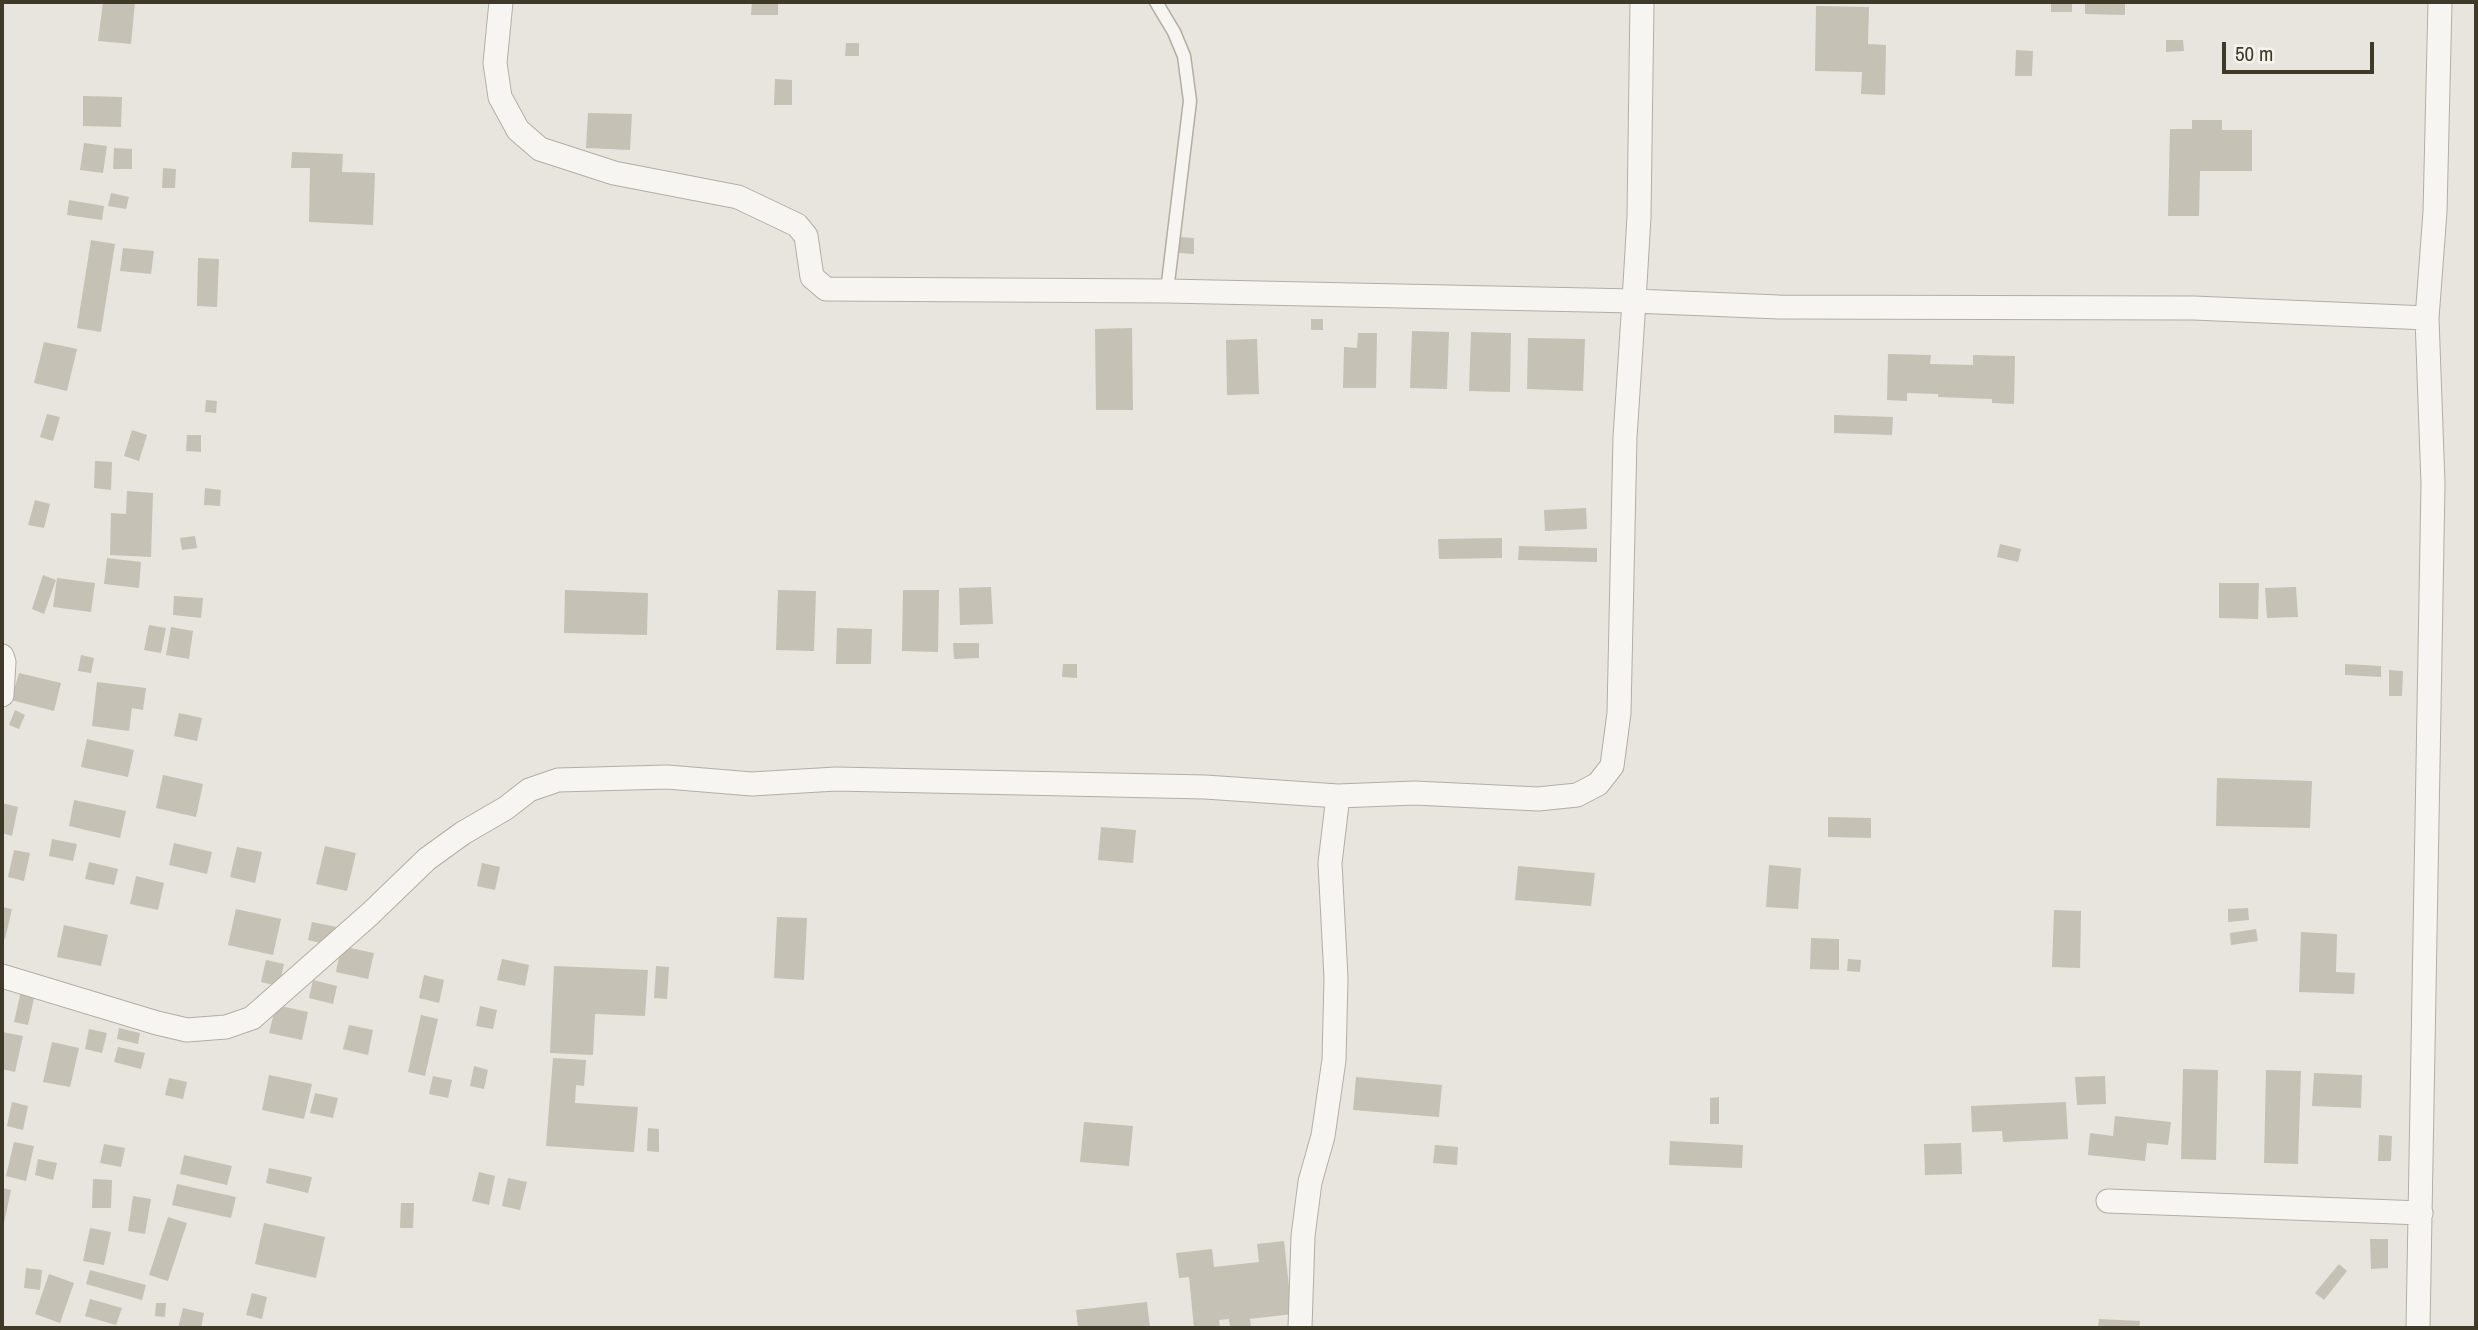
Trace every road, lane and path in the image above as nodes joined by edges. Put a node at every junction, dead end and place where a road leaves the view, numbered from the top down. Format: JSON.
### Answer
{"nodes":[{"id":1,"x":501,"y":2,"type":"edge"},
{"id":2,"x":1156,"y":2,"type":"edge"},
{"id":3,"x":1642,"y":2,"type":"edge"},
{"id":4,"x":2440,"y":2,"type":"edge"},
{"id":5,"x":1167,"y":290,"type":"junction"},
{"id":6,"x":1634,"y":301,"type":"junction"},
{"id":7,"x":2427,"y":318,"type":"junction"},
{"id":8,"x":2,"y":656,"type":"edge"},
{"id":9,"x":2,"y":695,"type":"edge"},
{"id":10,"x":1338,"y":796,"type":"junction"},
{"id":11,"x":2,"y":976,"type":"edge"},
{"id":12,"x":2108,"y":1201,"type":"dead end"},
{"id":13,"x":2421,"y":1213,"type":"junction"},
{"id":14,"x":1300,"y":1328,"type":"edge"},
{"id":15,"x":2418,"y":1328,"type":"edge"}],
"edges":[{"from":1,"to":5,"type":"street"},
{"from":2,"to":5,"type":"lane"},
{"from":3,"to":6,"type":"street"},
{"from":4,"to":7,"type":"street"},
{"from":5,"to":6,"type":"street"},
{"from":6,"to":7,"type":"street"},
{"from":6,"to":10,"type":"street"},
{"from":7,"to":13,"type":"street"},
{"from":8,"to":9,"type":"street"},
{"from":10,"to":11,"type":"street"},
{"from":10,"to":14,"type":"street"},
{"from":12,"to":13,"type":"street"},
{"from":13,"to":15,"type":"street"}]}
